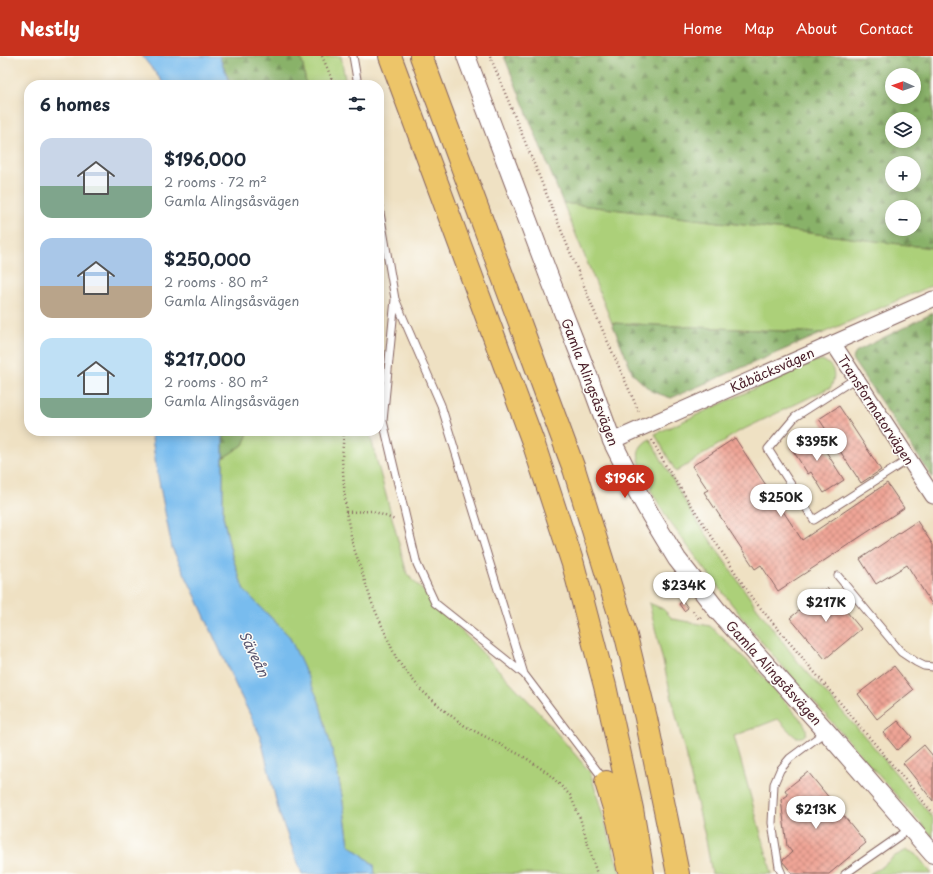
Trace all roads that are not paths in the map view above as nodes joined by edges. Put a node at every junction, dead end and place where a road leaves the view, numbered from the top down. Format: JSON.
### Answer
{"nodes":[{"id":1,"x":353,"y":56,"type":"edge"},
{"id":2,"x":390,"y":56,"type":"edge"},
{"id":3,"x":421,"y":56,"type":"edge"},
{"id":4,"x":466,"y":56,"type":"edge"},
{"id":5,"x":357,"y":80,"type":"edge"},
{"id":6,"x":384,"y":236,"type":"edge"},
{"id":7,"x":933,"y":299,"type":"edge"},
{"id":8,"x":395,"y":300,"type":"junction"},
{"id":9,"x":833,"y":343,"type":"junction"},
{"id":10,"x":856,"y":378,"type":"junction"},
{"id":11,"x":384,"y":411,"type":"edge"},
{"id":12,"x":384,"y":425,"type":"edge"},
{"id":13,"x":612,"y":441,"type":"junction"},
{"id":14,"x":909,"y":459,"type":"junction"},
{"id":15,"x":933,"y":496,"type":"edge"},
{"id":16,"x":838,"y":576,"type":"dead end"},
{"id":17,"x":933,"y":667,"type":"edge"},
{"id":18,"x":524,"y":674,"type":"junction"},
{"id":19,"x":826,"y":731,"type":"junction"},
{"id":20,"x":606,"y":782,"type":"joint"},
{"id":21,"x":911,"y":828,"type":"junction"},
{"id":22,"x":933,"y":854,"type":"edge"},
{"id":23,"x":630,"y":874,"type":"edge"},
{"id":24,"x":643,"y":874,"type":"edge"},
{"id":25,"x":678,"y":874,"type":"edge"},
{"id":26,"x":782,"y":874,"type":"edge"},
{"id":27,"x":845,"y":874,"type":"edge"}],
"edges":[{"from":1,"to":5,"type":"lane"},
{"from":2,"to":24,"type":"highway"},
{"from":3,"to":25,"type":"highway"},
{"from":4,"to":13,"type":"street","name":"Gamla Alingsåsvägen"},
{"from":6,"to":8,"type":"lane"},
{"from":7,"to":9,"type":"street","name":"Kåbäcksvägen"},
{"from":8,"to":11,"type":"lane"},
{"from":8,"to":18,"type":"lane"},
{"from":9,"to":10,"type":"street","name":"Transformatorvägen"},
{"from":9,"to":13,"type":"street","name":"Kåbäcksvägen"},
{"from":10,"to":14,"type":"street","name":"Transformatorvägen"},
{"from":10,"to":14,"type":"lane"},
{"from":12,"to":18,"type":"lane"},
{"from":13,"to":19,"type":"street","name":"Gamla Alingsåsvägen"},
{"from":14,"to":15,"type":"street","name":"Transformatorvägen"},
{"from":16,"to":17,"type":"lane"},
{"from":18,"to":20,"type":"lane"},
{"from":19,"to":21,"type":"street","name":"Gamla Alingsåsvägen"},
{"from":19,"to":26,"type":"lane"},
{"from":20,"to":23,"type":"highway"},
{"from":21,"to":22,"type":"street","name":"Gamla Alingsåsvägen"},
{"from":21,"to":27,"type":"lane"}]}
